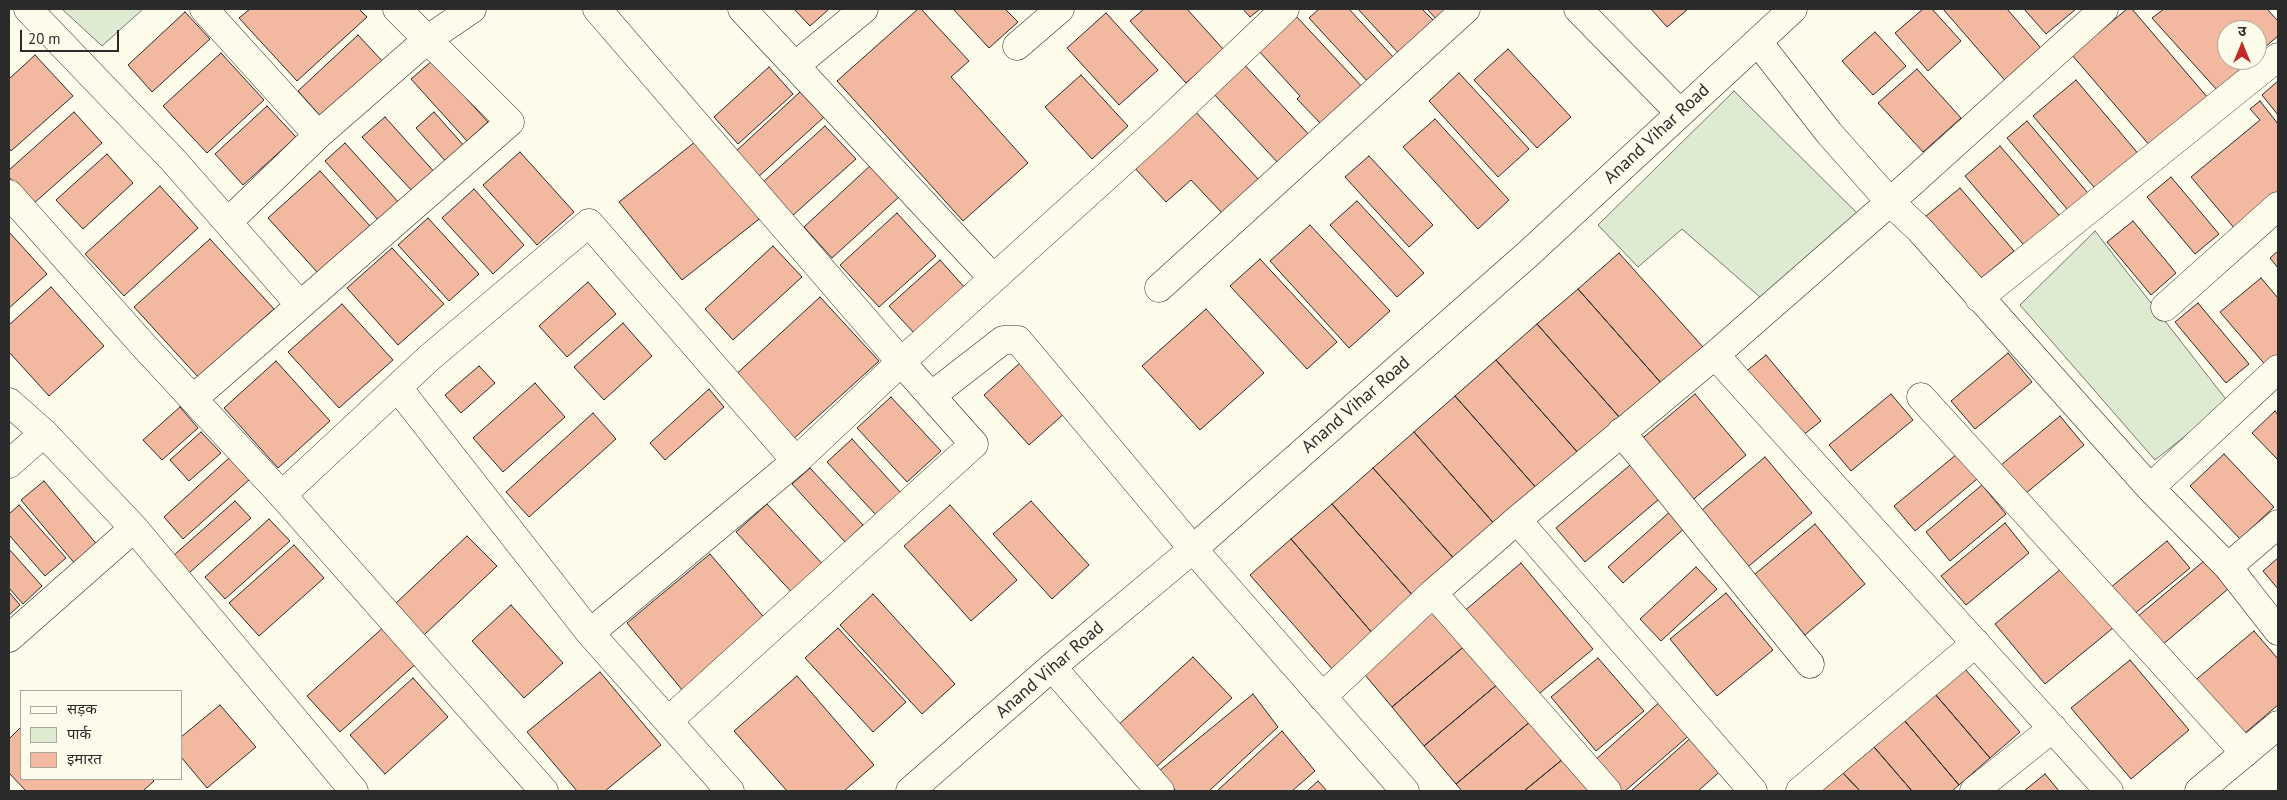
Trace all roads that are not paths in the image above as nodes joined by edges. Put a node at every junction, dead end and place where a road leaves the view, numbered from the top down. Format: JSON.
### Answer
{"nodes":[{"id":1,"x":28,"y":9,"type":"edge"},
{"id":2,"x":204,"y":9,"type":"edge"},
{"id":3,"x":397,"y":9,"type":"edge"},
{"id":4,"x":472,"y":9,"type":"edge"},
{"id":5,"x":598,"y":9,"type":"edge"},
{"id":6,"x":742,"y":9,"type":"edge"},
{"id":7,"x":864,"y":9,"type":"edge"},
{"id":8,"x":1060,"y":9,"type":"edge"},
{"id":9,"x":1285,"y":9,"type":"edge"},
{"id":10,"x":1466,"y":9,"type":"edge"},
{"id":11,"x":1578,"y":9,"type":"edge"},
{"id":12,"x":1793,"y":9,"type":"edge"},
{"id":13,"x":2104,"y":9,"type":"edge"},
{"id":14,"x":428,"y":39,"type":"junction"},
{"id":15,"x":1758,"y":42,"type":"junction"},
{"id":16,"x":1017,"y":46,"type":"dead end"},
{"id":17,"x":2278,"y":57,"type":"edge"},
{"id":18,"x":796,"y":65,"type":"junction"},
{"id":19,"x":1680,"y":113,"type":"junction"},
{"id":20,"x":318,"y":135,"type":"junction"},
{"id":21,"x":9,"y":194,"type":"edge"},
{"id":22,"x":1890,"y":202,"type":"junction"},
{"id":23,"x":2278,"y":206,"type":"edge"},
{"id":24,"x":229,"y":221,"type":"junction"},
{"id":25,"x":992,"y":277,"type":"junction"},
{"id":26,"x":1159,"y":288,"type":"dead end"},
{"id":27,"x":1979,"y":298,"type":"junction"},
{"id":28,"x":300,"y":305,"type":"junction"},
{"id":29,"x":2165,"y":307,"type":"dead end"},
{"id":30,"x":1715,"y":354,"type":"junction"},
{"id":31,"x":901,"y":362,"type":"junction"},
{"id":32,"x":2278,"y":368,"type":"edge"},
{"id":33,"x":398,"y":388,"type":"junction"},
{"id":34,"x":931,"y":396,"type":"junction"},
{"id":35,"x":1921,"y":397,"type":"dead end"},
{"id":36,"x":193,"y":398,"type":"junction"},
{"id":37,"x":9,"y":402,"type":"edge"},
{"id":38,"x":1621,"y":432,"type":"junction"},
{"id":39,"x":44,"y":433,"type":"junction"},
{"id":40,"x":796,"y":461,"type":"junction"},
{"id":41,"x":9,"y":464,"type":"edge"},
{"id":42,"x":2150,"y":488,"type":"junction"},
{"id":43,"x":282,"y":495,"type":"junction"},
{"id":44,"x":1517,"y":520,"type":"junction"},
{"id":45,"x":2278,"y":524,"type":"edge"},
{"id":46,"x":134,"y":528,"type":"junction"},
{"id":47,"x":1193,"y":549,"type":"junction"},
{"id":48,"x":2228,"y":567,"type":"junction"},
{"id":49,"x":1433,"y":593,"type":"junction"},
{"id":50,"x":2278,"y":631,"type":"edge"},
{"id":51,"x":590,"y":633,"type":"junction"},
{"id":52,"x":9,"y":638,"type":"edge"},
{"id":53,"x":1976,"y":643,"type":"junction"},
{"id":54,"x":1810,"y":664,"type":"dead end"},
{"id":55,"x":1052,"y":667,"type":"junction"},
{"id":56,"x":1322,"y":697,"type":"junction"},
{"id":57,"x":668,"y":722,"type":"junction"},
{"id":58,"x":2278,"y":725,"type":"edge"},
{"id":59,"x":2053,"y":728,"type":"junction"},
{"id":60,"x":2245,"y":753,"type":"junction"},
{"id":61,"x":354,"y":791,"type":"edge"},
{"id":62,"x":544,"y":791,"type":"edge"},
{"id":63,"x":730,"y":791,"type":"edge"},
{"id":64,"x":910,"y":791,"type":"edge"},
{"id":65,"x":1160,"y":791,"type":"edge"},
{"id":66,"x":1405,"y":791,"type":"edge"},
{"id":67,"x":1607,"y":791,"type":"edge"},
{"id":68,"x":1753,"y":791,"type":"edge"},
{"id":69,"x":1800,"y":791,"type":"edge"},
{"id":70,"x":1974,"y":791,"type":"edge"},
{"id":71,"x":2109,"y":791,"type":"edge"},
{"id":72,"x":2199,"y":791,"type":"edge"}],
"edges":[{"from":1,"to":24,"type":"street"},
{"from":2,"to":20,"type":"street"},
{"from":3,"to":14,"type":"street"},
{"from":4,"to":14,"type":"street"},
{"from":5,"to":31,"type":"street"},
{"from":6,"to":18,"type":"street"},
{"from":7,"to":18,"type":"street"},
{"from":8,"to":16,"type":"street"},
{"from":9,"to":25,"type":"street"},
{"from":10,"to":26,"type":"street"},
{"from":11,"to":19,"type":"street"},
{"from":12,"to":15,"type":"street","name":"Anand Vihar Road"},
{"from":13,"to":22,"type":"street"},
{"from":14,"to":20,"type":"street"},
{"from":14,"to":28,"type":"street"},
{"from":15,"to":19,"type":"street","name":"Anand Vihar Road"},
{"from":15,"to":22,"type":"street"},
{"from":17,"to":27,"type":"street"},
{"from":18,"to":25,"type":"street"},
{"from":19,"to":47,"type":"street","name":"Anand Vihar Road"},
{"from":20,"to":24,"type":"street"},
{"from":21,"to":36,"type":"street"},
{"from":22,"to":27,"type":"street"},
{"from":22,"to":30,"type":"street"},
{"from":23,"to":29,"type":"street"},
{"from":24,"to":28,"type":"street"},
{"from":25,"to":31,"type":"street"},
{"from":27,"to":42,"type":"street"},
{"from":28,"to":36,"type":"street"},
{"from":30,"to":38,"type":"street"},
{"from":30,"to":53,"type":"street"},
{"from":31,"to":34,"type":"street"},
{"from":31,"to":40,"type":"street"},
{"from":32,"to":42,"type":"street"},
{"from":33,"to":40,"type":"street"},
{"from":33,"to":43,"type":"street"},
{"from":33,"to":51,"type":"street"},
{"from":34,"to":47,"type":"street"},
{"from":34,"to":57,"type":"street"},
{"from":35,"to":60,"type":"street"},
{"from":36,"to":43,"type":"street"},
{"from":37,"to":39,"type":"street"},
{"from":38,"to":44,"type":"street"},
{"from":38,"to":54,"type":"street"},
{"from":39,"to":41,"type":"street"},
{"from":39,"to":46,"type":"street"},
{"from":40,"to":51,"type":"street"},
{"from":42,"to":48,"type":"street"},
{"from":43,"to":62,"type":"street"},
{"from":44,"to":49,"type":"street"},
{"from":44,"to":68,"type":"street"},
{"from":45,"to":48,"type":"street"},
{"from":46,"to":52,"type":"street"},
{"from":46,"to":61,"type":"street"},
{"from":47,"to":55,"type":"street","name":"Anand Vihar Road"},
{"from":47,"to":56,"type":"street"},
{"from":48,"to":50,"type":"street"},
{"from":49,"to":56,"type":"street"},
{"from":49,"to":67,"type":"street"},
{"from":51,"to":57,"type":"street"},
{"from":53,"to":59,"type":"street"},
{"from":53,"to":69,"type":"street"},
{"from":55,"to":64,"type":"street","name":"Anand Vihar Road"},
{"from":55,"to":65,"type":"street"},
{"from":56,"to":66,"type":"street"},
{"from":57,"to":63,"type":"street"},
{"from":58,"to":60,"type":"street"},
{"from":59,"to":70,"type":"street"},
{"from":59,"to":71,"type":"street"},
{"from":60,"to":72,"type":"street"}]}
